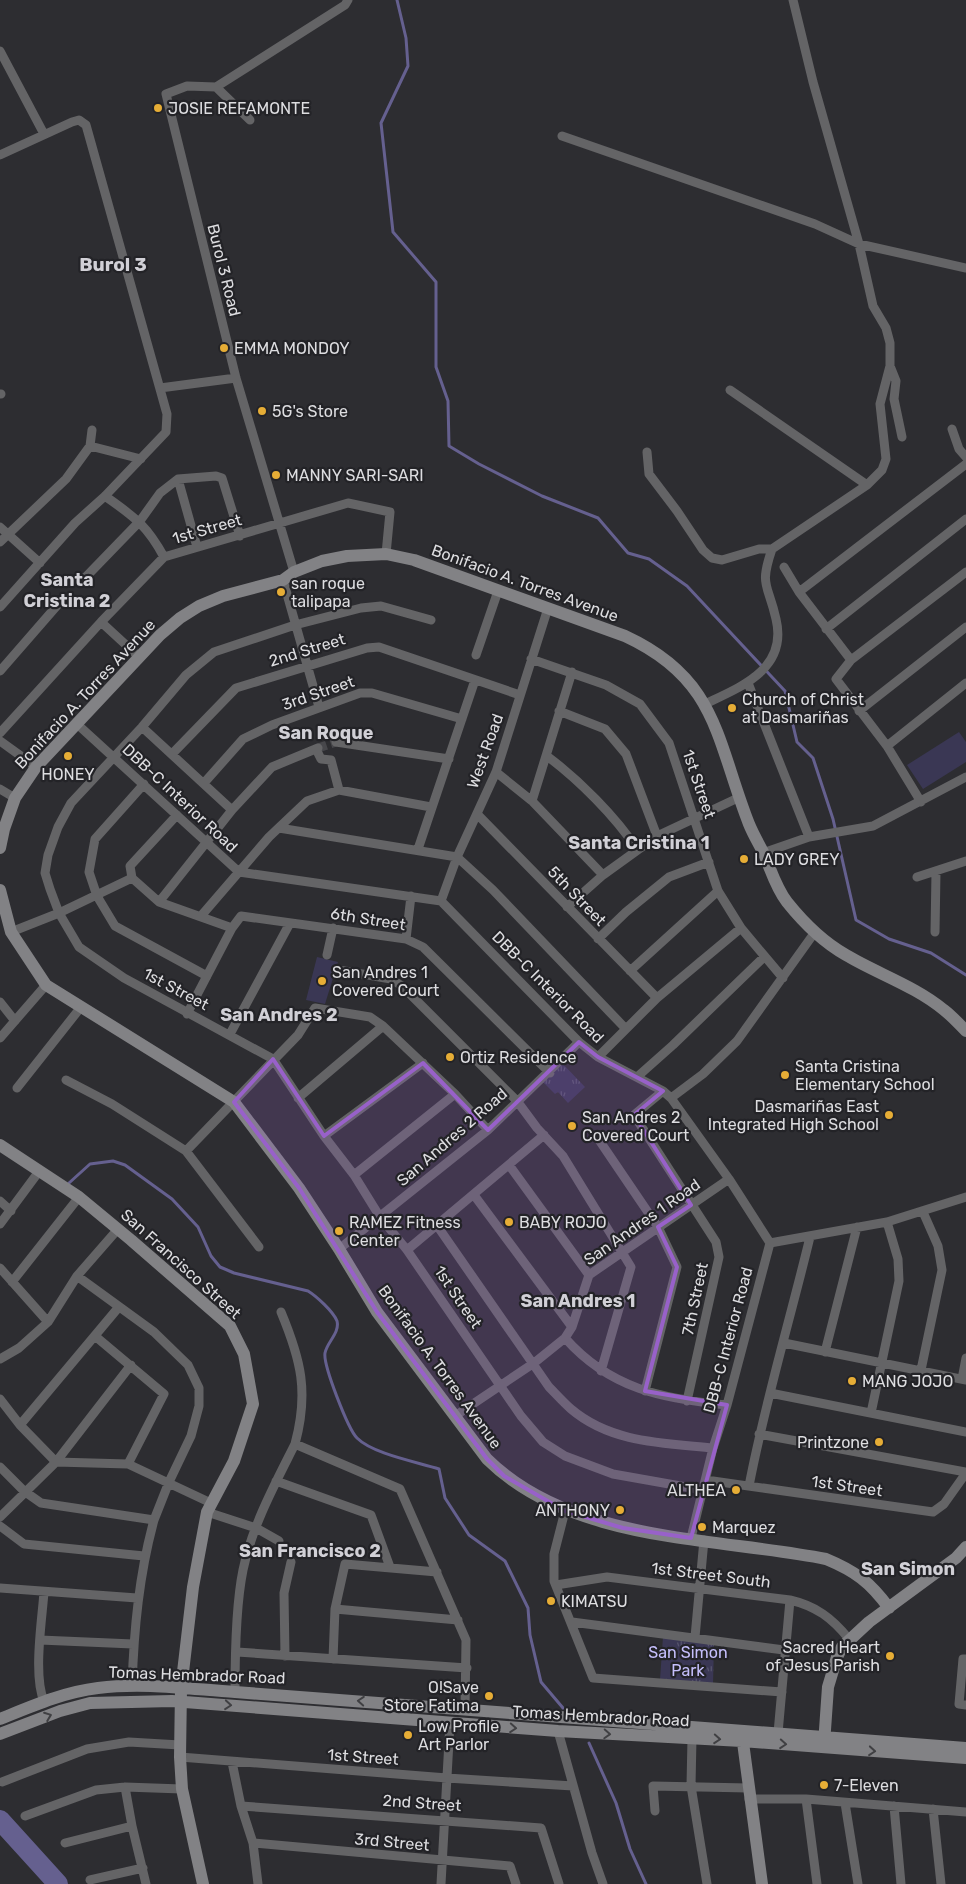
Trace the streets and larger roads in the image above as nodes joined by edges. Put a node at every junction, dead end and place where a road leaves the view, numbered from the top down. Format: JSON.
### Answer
{"nodes":[{"id":1,"x":348,"y":0,"type":"edge"},
{"id":2,"x":793,"y":0,"type":"edge"},
{"id":3,"x":0,"y":51,"type":"edge"},
{"id":4,"x":216,"y":87,"type":"junction"},
{"id":5,"x":250,"y":120,"type":"dead end"},
{"id":6,"x":44,"y":134,"type":"junction"},
{"id":7,"x":562,"y":136,"type":"dead end"},
{"id":8,"x":0,"y":155,"type":"edge"},
{"id":9,"x":859,"y":244,"type":"junction"},
{"id":10,"x":966,"y":268,"type":"edge"},
{"id":11,"x":890,"y":366,"type":"junction"},
{"id":12,"x":236,"y":378,"type":"junction"},
{"id":13,"x":160,"y":388,"type":"junction"},
{"id":14,"x":730,"y":390,"type":"dead end"},
{"id":15,"x":952,"y":429,"type":"dead end"},
{"id":16,"x":92,"y":430,"type":"dead end"},
{"id":17,"x":902,"y":437,"type":"dead end"},
{"id":18,"x":90,"y":446,"type":"junction"},
{"id":19,"x":647,"y":452,"type":"dead end"},
{"id":20,"x":966,"y":457,"type":"edge"},
{"id":21,"x":141,"y":459,"type":"junction"},
{"id":22,"x":966,"y":464,"type":"edge"},
{"id":23,"x":178,"y":479,"type":"junction"},
{"id":24,"x":867,"y":485,"type":"junction"},
{"id":25,"x":105,"y":496,"type":"junction"},
{"id":26,"x":966,"y":519,"type":"edge"},
{"id":27,"x":140,"y":521,"type":"junction"},
{"id":28,"x":280,"y":523,"type":"junction"},
{"id":29,"x":0,"y":527,"type":"edge"},
{"id":30,"x":7,"y":534,"type":"junction"},
{"id":31,"x":240,"y":536,"type":"junction"},
{"id":32,"x":0,"y":542,"type":"edge"},
{"id":33,"x":197,"y":547,"type":"junction"},
{"id":34,"x":772,"y":549,"type":"junction"},
{"id":35,"x":386,"y":554,"type":"junction"},
{"id":36,"x":164,"y":557,"type":"junction"},
{"id":37,"x":40,"y":563,"type":"junction"},
{"id":38,"x":784,"y":567,"type":"dead end"},
{"id":39,"x":294,"y":572,"type":"junction"},
{"id":40,"x":966,"y":572,"type":"edge"},
{"id":41,"x":282,"y":580,"type":"junction"},
{"id":42,"x":80,"y":583,"type":"dead end"},
{"id":43,"x":498,"y":591,"type":"junction"},
{"id":44,"x":799,"y":592,"type":"junction"},
{"id":45,"x":61,"y":601,"type":"dead end"},
{"id":46,"x":0,"y":607,"type":"edge"},
{"id":47,"x":548,"y":608,"type":"junction"},
{"id":48,"x":431,"y":620,"type":"dead end"},
{"id":49,"x":101,"y":622,"type":"junction"},
{"id":50,"x":295,"y":625,"type":"junction"},
{"id":51,"x":966,"y":627,"type":"edge"},
{"id":52,"x":826,"y":629,"type":"junction"},
{"id":53,"x":476,"y":655,"type":"dead end"},
{"id":54,"x":138,"y":656,"type":"junction"},
{"id":55,"x":531,"y":659,"type":"junction"},
{"id":56,"x":851,"y":660,"type":"junction"},
{"id":57,"x":307,"y":667,"type":"junction"},
{"id":58,"x":0,"y":671,"type":"edge"},
{"id":59,"x":572,"y":672,"type":"junction"},
{"id":60,"x":475,"y":680,"type":"junction"},
{"id":61,"x":748,"y":683,"type":"junction"},
{"id":62,"x":966,"y":683,"type":"edge"},
{"id":63,"x":520,"y":695,"type":"junction"},
{"id":64,"x":706,"y":704,"type":"junction"},
{"id":65,"x":319,"y":707,"type":"junction"},
{"id":66,"x":560,"y":711,"type":"junction"},
{"id":67,"x":859,"y":711,"type":"junction"},
{"id":68,"x":462,"y":719,"type":"junction"},
{"id":69,"x":77,"y":724,"type":"junction"},
{"id":70,"x":142,"y":727,"type":"junction"},
{"id":71,"x":0,"y":733,"type":"edge"},
{"id":72,"x":0,"y":741,"type":"edge"},
{"id":73,"x":336,"y":742,"type":"tunnel mouth"},
{"id":74,"x":887,"y":746,"type":"junction"},
{"id":75,"x":172,"y":754,"type":"junction"},
{"id":76,"x":547,"y":756,"type":"junction"},
{"id":77,"x":114,"y":757,"type":"junction"},
{"id":78,"x":449,"y":759,"type":"junction"},
{"id":79,"x":36,"y":767,"type":"junction"},
{"id":80,"x":496,"y":772,"type":"junction"},
{"id":81,"x":966,"y":778,"type":"edge"},
{"id":82,"x":144,"y":784,"type":"junction"},
{"id":83,"x":204,"y":784,"type":"junction"},
{"id":84,"x":0,"y":788,"type":"edge"},
{"id":85,"x":339,"y":790,"type":"junction"},
{"id":86,"x":740,"y":797,"type":"junction"},
{"id":87,"x":16,"y":798,"type":"junction"},
{"id":88,"x":532,"y":801,"type":"junction"},
{"id":89,"x":921,"y":802,"type":"junction"},
{"id":90,"x":431,"y":807,"type":"junction"},
{"id":91,"x":232,"y":810,"type":"junction"},
{"id":92,"x":177,"y":814,"type":"junction"},
{"id":93,"x":476,"y":814,"type":"junction"},
{"id":94,"x":694,"y":818,"type":"junction"},
{"id":95,"x":279,"y":828,"type":"junction"},
{"id":96,"x":657,"y":836,"type":"junction"},
{"id":97,"x":809,"y":837,"type":"junction"},
{"id":98,"x":206,"y":843,"type":"junction"},
{"id":99,"x":0,"y":848,"type":"edge"},
{"id":100,"x":418,"y":849,"type":"junction"},
{"id":101,"x":637,"y":849,"type":"junction"},
{"id":102,"x":764,"y":854,"type":"junction"},
{"id":103,"x":457,"y":857,"type":"junction"},
{"id":104,"x":966,"y":861,"type":"edge"},
{"id":105,"x":709,"y":862,"type":"junction"},
{"id":106,"x":239,"y":872,"type":"junction"},
{"id":107,"x":936,"y":872,"type":"junction"},
{"id":108,"x":603,"y":875,"type":"junction"},
{"id":109,"x":917,"y":877,"type":"dead end"},
{"id":110,"x":132,"y":878,"type":"junction"},
{"id":111,"x":0,"y":890,"type":"edge"},
{"id":112,"x":718,"y":891,"type":"junction"},
{"id":113,"x":97,"y":896,"type":"junction"},
{"id":114,"x":411,"y":896,"type":"junction"},
{"id":115,"x":441,"y":901,"type":"junction"},
{"id":116,"x":159,"y":902,"type":"junction"},
{"id":117,"x":567,"y":907,"type":"junction"},
{"id":118,"x":59,"y":913,"type":"junction"},
{"id":119,"x":201,"y":916,"type":"junction"},
{"id":120,"x":290,"y":923,"type":"junction"},
{"id":121,"x":232,"y":928,"type":"junction"},
{"id":122,"x":333,"y":928,"type":"junction"},
{"id":123,"x":741,"y":928,"type":"junction"},
{"id":124,"x":11,"y":932,"type":"junction"},
{"id":125,"x":816,"y":932,"type":"junction"},
{"id":126,"x":935,"y":932,"type":"dead end"},
{"id":127,"x":406,"y":939,"type":"junction"},
{"id":128,"x":598,"y":939,"type":"junction"},
{"id":129,"x":327,"y":955,"type":"dead end"},
{"id":130,"x":764,"y":957,"type":"junction"},
{"id":131,"x":339,"y":970,"type":"dead end"},
{"id":132,"x":630,"y":971,"type":"junction"},
{"id":133,"x":208,"y":976,"type":"junction"},
{"id":134,"x":783,"y":978,"type":"junction"},
{"id":135,"x":46,"y":985,"type":"junction"},
{"id":136,"x":657,"y":998,"type":"junction"},
{"id":137,"x":0,"y":1002,"type":"edge"},
{"id":138,"x":81,"y":1007,"type":"junction"},
{"id":139,"x":187,"y":1014,"type":"junction"},
{"id":140,"x":15,"y":1021,"type":"junction"},
{"id":141,"x":383,"y":1026,"type":"junction"},
{"id":142,"x":625,"y":1028,"type":"junction"},
{"id":143,"x":966,"y":1031,"type":"edge"},
{"id":144,"x":230,"y":1034,"type":"junction"},
{"id":145,"x":0,"y":1038,"type":"edge"},
{"id":146,"x":579,"y":1042,"type":"junction"},
{"id":147,"x":598,"y":1057,"type":"junction"},
{"id":148,"x":273,"y":1059,"type":"junction"},
{"id":149,"x":423,"y":1063,"type":"junction"},
{"id":150,"x":550,"y":1073,"type":"junction"},
{"id":151,"x":637,"y":1077,"type":"junction"},
{"id":152,"x":66,"y":1080,"type":"dead end"},
{"id":153,"x":17,"y":1088,"type":"dead end"},
{"id":154,"x":663,"y":1091,"type":"junction"},
{"id":155,"x":455,"y":1094,"type":"junction"},
{"id":156,"x":298,"y":1098,"type":"junction"},
{"id":157,"x":671,"y":1098,"type":"junction"},
{"id":158,"x":517,"y":1101,"type":"junction"},
{"id":159,"x":234,"y":1102,"type":"junction"},
{"id":160,"x":488,"y":1130,"type":"junction"},
{"id":161,"x":544,"y":1135,"type":"junction"},
{"id":162,"x":324,"y":1136,"type":"junction"},
{"id":163,"x":597,"y":1138,"type":"dead end"},
{"id":164,"x":0,"y":1145,"type":"edge"},
{"id":165,"x":186,"y":1151,"type":"junction"},
{"id":166,"x":510,"y":1165,"type":"junction"},
{"id":167,"x":40,"y":1170,"type":"junction"},
{"id":168,"x":354,"y":1175,"type":"junction"},
{"id":169,"x":729,"y":1179,"type":"junction"},
{"id":170,"x":474,"y":1195,"type":"junction"},
{"id":171,"x":79,"y":1197,"type":"junction"},
{"id":172,"x":965,"y":1199,"type":"edge"},
{"id":173,"x":0,"y":1201,"type":"edge"},
{"id":174,"x":691,"y":1205,"type":"junction"},
{"id":175,"x":11,"y":1211,"type":"junction"},
{"id":176,"x":923,"y":1212,"type":"junction"},
{"id":177,"x":380,"y":1217,"type":"junction"},
{"id":178,"x":887,"y":1222,"type":"junction"},
{"id":179,"x":0,"y":1224,"type":"edge"},
{"id":180,"x":436,"y":1224,"type":"junction"},
{"id":181,"x":658,"y":1227,"type":"junction"},
{"id":182,"x":857,"y":1227,"type":"junction"},
{"id":183,"x":118,"y":1229,"type":"junction"},
{"id":184,"x":810,"y":1236,"type":"junction"},
{"id":185,"x":770,"y":1244,"type":"junction"},
{"id":186,"x":259,"y":1247,"type":"dead end"},
{"id":187,"x":339,"y":1249,"type":"junction"},
{"id":188,"x":407,"y":1250,"type":"junction"},
{"id":189,"x":622,"y":1252,"type":"junction"},
{"id":190,"x":0,"y":1268,"type":"edge"},
{"id":191,"x":589,"y":1275,"type":"junction"},
{"id":192,"x":77,"y":1276,"type":"junction"},
{"id":193,"x":12,"y":1282,"type":"junction"},
{"id":194,"x":118,"y":1308,"type":"junction"},
{"id":195,"x":282,"y":1312,"type":"dead end"},
{"id":196,"x":48,"y":1322,"type":"junction"},
{"id":197,"x":572,"y":1327,"type":"junction"},
{"id":198,"x":95,"y":1336,"type":"junction"},
{"id":199,"x":565,"y":1338,"type":"junction"},
{"id":200,"x":784,"y":1343,"type":"junction"},
{"id":201,"x":825,"y":1352,"type":"junction"},
{"id":202,"x":966,"y":1358,"type":"edge"},
{"id":203,"x":0,"y":1359,"type":"edge"},
{"id":204,"x":534,"y":1363,"type":"junction"},
{"id":205,"x":882,"y":1363,"type":"junction"},
{"id":206,"x":131,"y":1364,"type":"junction"},
{"id":207,"x":922,"y":1370,"type":"junction"},
{"id":208,"x":601,"y":1371,"type":"junction"},
{"id":209,"x":964,"y":1379,"type":"edge"},
{"id":210,"x":500,"y":1386,"type":"junction"},
{"id":211,"x":644,"y":1391,"type":"junction"},
{"id":212,"x":770,"y":1393,"type":"junction"},
{"id":213,"x":0,"y":1399,"type":"edge"},
{"id":214,"x":687,"y":1401,"type":"junction"},
{"id":215,"x":727,"y":1405,"type":"junction"},
{"id":216,"x":871,"y":1413,"type":"junction"},
{"id":217,"x":455,"y":1416,"type":"junction"},
{"id":218,"x":20,"y":1425,"type":"junction"},
{"id":219,"x":966,"y":1432,"type":"edge"},
{"id":220,"x":759,"y":1434,"type":"junction"},
{"id":221,"x":295,"y":1444,"type":"junction"},
{"id":222,"x":713,"y":1448,"type":"junction"},
{"id":223,"x":56,"y":1462,"type":"junction"},
{"id":224,"x":128,"y":1464,"type":"junction"},
{"id":225,"x":0,"y":1468,"type":"edge"},
{"id":226,"x":966,"y":1472,"type":"edge"},
{"id":227,"x":706,"y":1480,"type":"junction"},
{"id":228,"x":276,"y":1481,"type":"junction"},
{"id":229,"x":169,"y":1482,"type":"junction"},
{"id":230,"x":749,"y":1486,"type":"junction"},
{"id":231,"x":703,"y":1490,"type":"junction"},
{"id":232,"x":24,"y":1492,"type":"junction"},
{"id":233,"x":209,"y":1508,"type":"junction"},
{"id":234,"x":565,"y":1511,"type":"junction"},
{"id":235,"x":0,"y":1517,"type":"edge"},
{"id":236,"x":154,"y":1520,"type":"junction"},
{"id":237,"x":0,"y":1526,"type":"edge"},
{"id":238,"x":256,"y":1528,"type":"junction"},
{"id":239,"x":697,"y":1539,"type":"junction"},
{"id":240,"x":279,"y":1541,"type":"dead end"},
{"id":241,"x":966,"y":1547,"type":"edge"},
{"id":242,"x":144,"y":1556,"type":"junction"},
{"id":243,"x":291,"y":1562,"type":"dead end"},
{"id":244,"x":390,"y":1567,"type":"junction"},
{"id":245,"x":437,"y":1572,"type":"junction"},
{"id":246,"x":556,"y":1585,"type":"junction"},
{"id":247,"x":0,"y":1588,"type":"edge"},
{"id":248,"x":700,"y":1588,"type":"junction"},
{"id":249,"x":44,"y":1592,"type":"junction"},
{"id":250,"x":137,"y":1598,"type":"junction"},
{"id":251,"x":790,"y":1600,"type":"junction"},
{"id":252,"x":889,"y":1608,"type":"junction"},
{"id":253,"x":335,"y":1609,"type":"junction"},
{"id":254,"x":458,"y":1620,"type":"junction"},
{"id":255,"x":572,"y":1622,"type":"junction"},
{"id":256,"x":695,"y":1637,"type":"junction"},
{"id":257,"x":849,"y":1639,"type":"junction"},
{"id":258,"x":40,"y":1640,"type":"junction"},
{"id":259,"x":133,"y":1644,"type":"junction"},
{"id":260,"x":784,"y":1650,"type":"junction"},
{"id":261,"x":237,"y":1652,"type":"junction"},
{"id":262,"x":285,"y":1656,"type":"junction"},
{"id":263,"x":332,"y":1659,"type":"junction"},
{"id":264,"x":965,"y":1659,"type":"edge"},
{"id":265,"x":467,"y":1668,"type":"junction"},
{"id":266,"x":132,"y":1686,"type":"junction"},
{"id":267,"x":235,"y":1692,"type":"junction"},
{"id":268,"x":782,"y":1692,"type":"junction"},
{"id":269,"x":180,"y":1695,"type":"junction"},
{"id":270,"x":44,"y":1701,"type":"junction"},
{"id":271,"x":963,"y":1704,"type":"edge"},
{"id":272,"x":465,"y":1709,"type":"junction"},
{"id":273,"x":0,"y":1719,"type":"edge"},
{"id":274,"x":450,"y":1723,"type":"junction"},
{"id":275,"x":1,"y":1731,"type":"edge"},
{"id":276,"x":558,"y":1731,"type":"junction"},
{"id":277,"x":778,"y":1733,"type":"junction"},
{"id":278,"x":742,"y":1735,"type":"junction"},
{"id":279,"x":692,"y":1738,"type":"junction"},
{"id":280,"x":824,"y":1742,"type":"junction"},
{"id":281,"x":966,"y":1748,"type":"edge"},
{"id":282,"x":180,"y":1751,"type":"junction"},
{"id":283,"x":966,"y":1758,"type":"edge"},
{"id":284,"x":232,"y":1762,"type":"junction"},
{"id":285,"x":447,"y":1778,"type":"junction"},
{"id":286,"x":2,"y":1782,"type":"dead end"},
{"id":287,"x":573,"y":1786,"type":"junction"},
{"id":288,"x":691,"y":1786,"type":"junction"},
{"id":289,"x":125,"y":1787,"type":"junction"},
{"id":290,"x":182,"y":1789,"type":"junction"},
{"id":291,"x":748,"y":1794,"type":"junction"},
{"id":292,"x":806,"y":1799,"type":"junction"},
{"id":293,"x":845,"y":1803,"type":"junction"},
{"id":294,"x":241,"y":1806,"type":"junction"},
{"id":295,"x":894,"y":1806,"type":"junction"},
{"id":296,"x":933,"y":1809,"type":"junction"},
{"id":297,"x":655,"y":1811,"type":"dead end"},
{"id":298,"x":966,"y":1812,"type":"edge"},
{"id":299,"x":25,"y":1816,"type":"dead end"},
{"id":300,"x":445,"y":1819,"type":"junction"},
{"id":301,"x":132,"y":1826,"type":"junction"},
{"id":302,"x":65,"y":1843,"type":"dead end"},
{"id":303,"x":253,"y":1843,"type":"junction"},
{"id":304,"x":442,"y":1862,"type":"junction"},
{"id":305,"x":143,"y":1868,"type":"junction"},
{"id":306,"x":90,"y":1880,"type":"dead end"},
{"id":307,"x":146,"y":1884,"type":"edge"},
{"id":308,"x":203,"y":1884,"type":"edge"},
{"id":309,"x":258,"y":1884,"type":"edge"},
{"id":310,"x":441,"y":1884,"type":"edge"},
{"id":311,"x":516,"y":1884,"type":"edge"},
{"id":312,"x":559,"y":1884,"type":"edge"},
{"id":313,"x":603,"y":1884,"type":"edge"},
{"id":314,"x":707,"y":1884,"type":"edge"},
{"id":315,"x":762,"y":1884,"type":"edge"},
{"id":316,"x":817,"y":1884,"type":"edge"},
{"id":317,"x":858,"y":1884,"type":"edge"},
{"id":318,"x":901,"y":1884,"type":"edge"},
{"id":319,"x":941,"y":1884,"type":"edge"}],
"edges":[{"from":1,"to":4,"type":"street"},
{"from":2,"to":9,"type":"street"},
{"from":3,"to":6,"type":"street"},
{"from":4,"to":5,"type":"street"},
{"from":4,"to":12,"type":"street","name":"Burol 3 Road"},
{"from":6,"to":8,"type":"street"},
{"from":6,"to":13,"type":"street"},
{"from":7,"to":9,"type":"street"},
{"from":9,"to":10,"type":"street"},
{"from":9,"to":11,"type":"street"},
{"from":11,"to":17,"type":"street"},
{"from":11,"to":24,"type":"street"},
{"from":12,"to":13,"type":"street"},
{"from":12,"to":28,"type":"street","name":"Burol 3 Road"},
{"from":13,"to":21,"type":"street"},
{"from":14,"to":24,"type":"street"},
{"from":15,"to":20,"type":"street"},
{"from":16,"to":18,"type":"street"},
{"from":18,"to":21,"type":"street"},
{"from":18,"to":30,"type":"street"},
{"from":19,"to":34,"type":"street"},
{"from":21,"to":25,"type":"street"},
{"from":22,"to":44,"type":"street"},
{"from":23,"to":27,"type":"street"},
{"from":23,"to":31,"type":"street"},
{"from":23,"to":33,"type":"street"},
{"from":24,"to":34,"type":"street"},
{"from":25,"to":27,"type":"street"},
{"from":25,"to":37,"type":"street"},
{"from":26,"to":52,"type":"street"},
{"from":27,"to":36,"type":"street"},
{"from":27,"to":42,"type":"street"},
{"from":28,"to":31,"type":"street","name":"1st Street"},
{"from":28,"to":35,"type":"street","name":"1st Street"},
{"from":28,"to":39,"type":"street","name":"Burol 3 Road"},
{"from":29,"to":30,"type":"street"},
{"from":30,"to":32,"type":"street"},
{"from":30,"to":37,"type":"street"},
{"from":31,"to":33,"type":"street","name":"1st Street"},
{"from":33,"to":36,"type":"street","name":"1st Street"},
{"from":34,"to":61,"type":"street"},
{"from":35,"to":39,"type":"street","name":"Bonifacio A. Torres Avenue"},
{"from":35,"to":43,"type":"street","name":"Bonifacio A. Torres Avenue"},
{"from":36,"to":49,"type":"street","name":"1st Street"},
{"from":37,"to":46,"type":"street"},
{"from":38,"to":44,"type":"street"},
{"from":39,"to":41,"type":"street","name":"Bonifacio A. Torres Avenue"},
{"from":40,"to":56,"type":"street"},
{"from":41,"to":50,"type":"street"},
{"from":41,"to":54,"type":"street","name":"Bonifacio A. Torres Avenue"},
{"from":43,"to":47,"type":"street","name":"Bonifacio A. Torres Avenue"},
{"from":43,"to":53,"type":"street"},
{"from":44,"to":52,"type":"street"},
{"from":45,"to":58,"type":"street"},
{"from":47,"to":55,"type":"street","name":"West Road"},
{"from":47,"to":64,"type":"street","name":"Bonifacio A. Torres Avenue"},
{"from":48,"to":50,"type":"street","name":"1st Street"},
{"from":49,"to":54,"type":"street"},
{"from":49,"to":71,"type":"street","name":"1st Street"},
{"from":50,"to":57,"type":"street"},
{"from":50,"to":70,"type":"street","name":"1st Street"},
{"from":51,"to":67,"type":"street"},
{"from":52,"to":56,"type":"street"},
{"from":54,"to":69,"type":"street","name":"Bonifacio A. Torres Avenue"},
{"from":55,"to":59,"type":"street","name":"1st Street"},
{"from":55,"to":63,"type":"street","name":"West Road"},
{"from":56,"to":67,"type":"street"},
{"from":57,"to":60,"type":"street","name":"2nd Street"},
{"from":57,"to":65,"type":"street"},
{"from":57,"to":75,"type":"street","name":"2nd Street"},
{"from":59,"to":66,"type":"street"},
{"from":59,"to":94,"type":"street","name":"1st Street"},
{"from":60,"to":63,"type":"street","name":"2nd Street"},
{"from":60,"to":68,"type":"street"},
{"from":61,"to":64,"type":"street"},
{"from":61,"to":97,"type":"street"},
{"from":62,"to":74,"type":"street"},
{"from":63,"to":80,"type":"street","name":"West Road"},
{"from":64,"to":86,"type":"street","name":"Bonifacio A. Torres Avenue"},
{"from":65,"to":68,"type":"street","name":"3rd Street"},
{"from":65,"to":83,"type":"street","name":"3rd Street"},
{"from":66,"to":76,"type":"street"},
{"from":66,"to":96,"type":"street"},
{"from":67,"to":74,"type":"street"},
{"from":68,"to":78,"type":"street"},
{"from":69,"to":77,"type":"street","name":"DBB-C Interior Road"},
{"from":69,"to":79,"type":"street","name":"Bonifacio A. Torres Avenue"},
{"from":70,"to":75,"type":"street"},
{"from":70,"to":77,"type":"street","name":"1st Street"},
{"from":72,"to":79,"type":"street"},
{"from":73,"to":78,"type":"street"},
{"from":74,"to":89,"type":"street"},
{"from":75,"to":83,"type":"street"},
{"from":76,"to":88,"type":"street"},
{"from":76,"to":101,"type":"street"},
{"from":77,"to":82,"type":"street","name":"DBB-C Interior Road"},
{"from":77,"to":118,"type":"street","name":"1st Street"},
{"from":78,"to":90,"type":"street"},
{"from":79,"to":87,"type":"street","name":"Bonifacio A. Torres Avenue"},
{"from":80,"to":88,"type":"street"},
{"from":80,"to":93,"type":"street","name":"West Road"},
{"from":81,"to":89,"type":"street"},
{"from":82,"to":92,"type":"street","name":"DBB-C Interior Road"},
{"from":82,"to":113,"type":"street"},
{"from":83,"to":91,"type":"street"},
{"from":84,"to":87,"type":"street"},
{"from":85,"to":90,"type":"street"},
{"from":85,"to":91,"type":"street"},
{"from":85,"to":95,"type":"street"},
{"from":86,"to":94,"type":"street"},
{"from":86,"to":102,"type":"street","name":"Bonifacio A. Torres Avenue"},
{"from":87,"to":99,"type":"street","name":"Bonifacio A. Torres Avenue"},
{"from":88,"to":108,"type":"street"},
{"from":89,"to":97,"type":"street"},
{"from":90,"to":100,"type":"street"},
{"from":91,"to":98,"type":"street"},
{"from":92,"to":98,"type":"street","name":"DBB-C Interior Road"},
{"from":92,"to":110,"type":"street"},
{"from":93,"to":103,"type":"street","name":"West Road"},
{"from":93,"to":117,"type":"street","name":"5th Street"},
{"from":94,"to":96,"type":"street"},
{"from":94,"to":105,"type":"street","name":"1st Street"},
{"from":95,"to":100,"type":"street"},
{"from":95,"to":106,"type":"street"},
{"from":96,"to":101,"type":"street"},
{"from":97,"to":102,"type":"street"},
{"from":98,"to":106,"type":"street","name":"DBB-C Interior Road"},
{"from":98,"to":116,"type":"street"},
{"from":100,"to":103,"type":"street"},
{"from":101,"to":108,"type":"street"},
{"from":102,"to":125,"type":"street","name":"Bonifacio A. Torres Avenue"},
{"from":103,"to":115,"type":"street","name":"West Road"},
{"from":103,"to":142,"type":"street"},
{"from":104,"to":107,"type":"street"},
{"from":105,"to":112,"type":"street","name":"1st Street"},
{"from":105,"to":128,"type":"street"},
{"from":106,"to":114,"type":"street","name":"DBB-C Interior Road"},
{"from":106,"to":119,"type":"street"},
{"from":107,"to":109,"type":"street"},
{"from":107,"to":126,"type":"street"},
{"from":108,"to":117,"type":"street"},
{"from":110,"to":113,"type":"street"},
{"from":110,"to":116,"type":"street"},
{"from":111,"to":124,"type":"street","name":"Bonifacio A. Torres Avenue"},
{"from":112,"to":123,"type":"street","name":"1st Street"},
{"from":112,"to":132,"type":"street"},
{"from":113,"to":118,"type":"street"},
{"from":113,"to":133,"type":"street"},
{"from":114,"to":115,"type":"street","name":"DBB-C Interior Road"},
{"from":114,"to":127,"type":"street"},
{"from":115,"to":146,"type":"street","name":"DBB-C Interior Road"},
{"from":116,"to":119,"type":"street"},
{"from":117,"to":128,"type":"street","name":"5th Street"},
{"from":118,"to":124,"type":"street"},
{"from":118,"to":139,"type":"street","name":"1st Street"},
{"from":119,"to":121,"type":"street"},
{"from":120,"to":121,"type":"street","name":"6th Street"},
{"from":120,"to":122,"type":"street","name":"6th Street"},
{"from":120,"to":144,"type":"street"},
{"from":121,"to":133,"type":"street"},
{"from":122,"to":127,"type":"street","name":"6th Street"},
{"from":122,"to":129,"type":"street"},
{"from":123,"to":130,"type":"street","name":"1st Street"},
{"from":123,"to":136,"type":"street"},
{"from":124,"to":135,"type":"street","name":"Bonifacio A. Torres Avenue"},
{"from":125,"to":134,"type":"street"},
{"from":125,"to":143,"type":"street","name":"Bonifacio A. Torres Avenue"},
{"from":127,"to":150,"type":"street","name":"6th Street"},
{"from":128,"to":132,"type":"street","name":"5th Street"},
{"from":130,"to":134,"type":"street","name":"1st Street"},
{"from":130,"to":151,"type":"street"},
{"from":131,"to":158,"type":"street"},
{"from":132,"to":136,"type":"street","name":"5th Street"},
{"from":133,"to":139,"type":"street"},
{"from":134,"to":157,"type":"street"},
{"from":135,"to":138,"type":"street","name":"Bonifacio A. Torres Avenue"},
{"from":135,"to":140,"type":"street"},
{"from":136,"to":142,"type":"street"},
{"from":137,"to":140,"type":"street"},
{"from":138,"to":153,"type":"street"},
{"from":138,"to":159,"type":"street","name":"Bonifacio A. Torres Avenue"},
{"from":139,"to":144,"type":"street","name":"1st Street"},
{"from":140,"to":145,"type":"street"},
{"from":141,"to":148,"type":"street"},
{"from":141,"to":149,"type":"street"},
{"from":141,"to":156,"type":"street"},
{"from":142,"to":147,"type":"street"},
{"from":144,"to":148,"type":"street","name":"1st Street"},
{"from":146,"to":147,"type":"street","name":"DBB-C Interior Road"},
{"from":146,"to":150,"type":"street","name":"San Andres 2 Road"},
{"from":147,"to":151,"type":"street","name":"DBB-C Interior Road"},
{"from":148,"to":156,"type":"street","name":"1st Street"},
{"from":148,"to":159,"type":"street"},
{"from":149,"to":155,"type":"street"},
{"from":149,"to":162,"type":"street"},
{"from":150,"to":158,"type":"street","name":"San Andres 2 Road"},
{"from":151,"to":154,"type":"street","name":"DBB-C Interior Road"},
{"from":152,"to":165,"type":"street"},
{"from":154,"to":157,"type":"street","name":"DBB-C Interior Road"},
{"from":154,"to":174,"type":"street","name":"7th Street"},
{"from":155,"to":160,"type":"street"},
{"from":155,"to":168,"type":"street"},
{"from":156,"to":162,"type":"street","name":"1st Street"},
{"from":157,"to":169,"type":"street","name":"DBB-C Interior Road"},
{"from":158,"to":160,"type":"street","name":"San Andres 2 Road"},
{"from":158,"to":161,"type":"street"},
{"from":159,"to":165,"type":"street"},
{"from":159,"to":187,"type":"street","name":"Bonifacio A. Torres Avenue"},
{"from":160,"to":177,"type":"street","name":"San Andres 2 Road"},
{"from":161,"to":166,"type":"street"},
{"from":161,"to":189,"type":"street"},
{"from":162,"to":168,"type":"street","name":"1st Street"},
{"from":163,"to":181,"type":"street"},
{"from":164,"to":167,"type":"street","name":"San Francisco Street"},
{"from":165,"to":186,"type":"street"},
{"from":166,"to":170,"type":"street"},
{"from":166,"to":191,"type":"street"},
{"from":167,"to":171,"type":"street","name":"San Francisco Street"},
{"from":167,"to":175,"type":"street"},
{"from":168,"to":177,"type":"street","name":"1st Street"},
{"from":169,"to":174,"type":"street","name":"San Andres 1 Road"},
{"from":169,"to":185,"type":"street","name":"DBB-C Interior Road"},
{"from":170,"to":180,"type":"street"},
{"from":170,"to":197,"type":"street"},
{"from":171,"to":183,"type":"street","name":"San Francisco Street"},
{"from":171,"to":193,"type":"street"},
{"from":172,"to":176,"type":"street"},
{"from":173,"to":175,"type":"street"},
{"from":174,"to":181,"type":"street","name":"San Andres 1 Road"},
{"from":174,"to":214,"type":"street","name":"7th Street"},
{"from":175,"to":179,"type":"street"},
{"from":176,"to":178,"type":"street"},
{"from":176,"to":207,"type":"street"},
{"from":177,"to":187,"type":"street","name":"San Andres 2 Road"},
{"from":177,"to":188,"type":"street","name":"1st Street"},
{"from":178,"to":182,"type":"street"},
{"from":178,"to":205,"type":"street"},
{"from":180,"to":188,"type":"street"},
{"from":180,"to":204,"type":"street"},
{"from":181,"to":189,"type":"street","name":"San Andres 1 Road"},
{"from":181,"to":211,"type":"street"},
{"from":182,"to":184,"type":"street"},
{"from":182,"to":201,"type":"street"},
{"from":183,"to":192,"type":"street"},
{"from":183,"to":233,"type":"street","name":"San Francisco Street"},
{"from":184,"to":185,"type":"street"},
{"from":184,"to":200,"type":"street"},
{"from":185,"to":215,"type":"street","name":"DBB-C Interior Road"},
{"from":187,"to":217,"type":"street","name":"Bonifacio A. Torres Avenue"},
{"from":188,"to":210,"type":"street","name":"1st Street"},
{"from":189,"to":191,"type":"street","name":"San Andres 1 Road"},
{"from":189,"to":208,"type":"street"},
{"from":190,"to":193,"type":"street"},
{"from":191,"to":197,"type":"street","name":"San Andres 1 Road"},
{"from":192,"to":194,"type":"street"},
{"from":192,"to":196,"type":"street"},
{"from":193,"to":196,"type":"street"},
{"from":194,"to":198,"type":"street"},
{"from":194,"to":229,"type":"street"},
{"from":195,"to":221,"type":"street"},
{"from":196,"to":203,"type":"street"},
{"from":197,"to":199,"type":"street","name":"San Andres 1 Road"},
{"from":198,"to":206,"type":"street"},
{"from":198,"to":218,"type":"street"},
{"from":199,"to":204,"type":"street","name":"San Andres 1 Road"},
{"from":199,"to":208,"type":"street"},
{"from":200,"to":201,"type":"street"},
{"from":200,"to":212,"type":"street"},
{"from":201,"to":205,"type":"street"},
{"from":202,"to":209,"type":"street"},
{"from":204,"to":210,"type":"street","name":"San Andres 1 Road"},
{"from":204,"to":222,"type":"street"},
{"from":205,"to":207,"type":"street"},
{"from":205,"to":216,"type":"street"},
{"from":206,"to":223,"type":"street"},
{"from":206,"to":224,"type":"street"},
{"from":207,"to":209,"type":"street"},
{"from":208,"to":211,"type":"street"},
{"from":210,"to":217,"type":"street","name":"San Andres 1 Road"},
{"from":210,"to":231,"type":"street","name":"1st Street"},
{"from":211,"to":214,"type":"street"},
{"from":212,"to":216,"type":"street"},
{"from":212,"to":220,"type":"street"},
{"from":213,"to":218,"type":"street"},
{"from":214,"to":215,"type":"street"},
{"from":215,"to":222,"type":"street","name":"DBB-C Interior Road"},
{"from":216,"to":219,"type":"street"},
{"from":217,"to":234,"type":"street","name":"Bonifacio A. Torres Avenue"},
{"from":218,"to":223,"type":"street"},
{"from":220,"to":226,"type":"street"},
{"from":220,"to":230,"type":"street"},
{"from":221,"to":228,"type":"street"},
{"from":221,"to":245,"type":"street"},
{"from":222,"to":227,"type":"street","name":"DBB-C Interior Road"},
{"from":223,"to":224,"type":"street"},
{"from":223,"to":232,"type":"street"},
{"from":224,"to":229,"type":"street"},
{"from":225,"to":232,"type":"street"},
{"from":226,"to":230,"type":"street","name":"1st Street"},
{"from":227,"to":230,"type":"street","name":"1st Street"},
{"from":227,"to":231,"type":"street","name":"DBB-C Interior Road"},
{"from":228,"to":238,"type":"street"},
{"from":228,"to":244,"type":"street"},
{"from":229,"to":233,"type":"street"},
{"from":229,"to":236,"type":"street"},
{"from":231,"to":239,"type":"street","name":"DBB-C Interior Road"},
{"from":232,"to":235,"type":"street"},
{"from":232,"to":236,"type":"street"},
{"from":233,"to":238,"type":"street"},
{"from":233,"to":269,"type":"street","name":"San Francisco Street"},
{"from":234,"to":239,"type":"street","name":"Bonifacio A. Torres Avenue"},
{"from":234,"to":246,"type":"street"},
{"from":236,"to":242,"type":"street"},
{"from":237,"to":242,"type":"street"},
{"from":238,"to":240,"type":"street"},
{"from":238,"to":261,"type":"street"},
{"from":239,"to":248,"type":"street","name":"DBB-C Interior Road"},
{"from":239,"to":252,"type":"street","name":"Bonifacio A. Torres Avenue"},
{"from":241,"to":252,"type":"street"},
{"from":242,"to":250,"type":"street"},
{"from":243,"to":262,"type":"street"},
{"from":244,"to":245,"type":"street"},
{"from":244,"to":253,"type":"street"},
{"from":245,"to":254,"type":"street"},
{"from":246,"to":248,"type":"street","name":"1st Street South"},
{"from":246,"to":255,"type":"street"},
{"from":247,"to":249,"type":"street"},
{"from":248,"to":251,"type":"street","name":"1st Street South"},
{"from":248,"to":256,"type":"street","name":"DBB-C Interior Road"},
{"from":249,"to":250,"type":"street"},
{"from":249,"to":258,"type":"street"},
{"from":250,"to":259,"type":"street"},
{"from":251,"to":257,"type":"street","name":"1st Street South"},
{"from":251,"to":260,"type":"street"},
{"from":252,"to":257,"type":"street"},
{"from":253,"to":254,"type":"street"},
{"from":253,"to":263,"type":"street"},
{"from":254,"to":265,"type":"street"},
{"from":255,"to":256,"type":"street"},
{"from":255,"to":268,"type":"street"},
{"from":256,"to":260,"type":"street"},
{"from":257,"to":280,"type":"street"},
{"from":258,"to":259,"type":"street"},
{"from":258,"to":270,"type":"street"},
{"from":259,"to":266,"type":"street"},
{"from":260,"to":268,"type":"street"},
{"from":261,"to":262,"type":"street"},
{"from":261,"to":267,"type":"street"},
{"from":262,"to":263,"type":"street"},
{"from":263,"to":265,"type":"street"},
{"from":264,"to":271,"type":"street"},
{"from":265,"to":272,"type":"street"},
{"from":266,"to":269,"type":"street","name":"Tomas Hembrador Road"},
{"from":266,"to":270,"type":"street","name":"Tomas Hembrador Road"},
{"from":267,"to":269,"type":"street","name":"Tomas Hembrador Road"},
{"from":272,"to":267,"type":"street","name":"Tomas Hembrador Road","one_way":true},
{"from":268,"to":277,"type":"street"},
{"from":269,"to":274,"type":"street","name":"Tomas Hembrador Road","one_way":true},
{"from":275,"to":269,"type":"street","name":"Tomas Hembrador Road","one_way":true},
{"from":269,"to":282,"type":"street","name":"San Francisco Street"},
{"from":270,"to":273,"type":"street","name":"Tomas Hembrador Road"},
{"from":272,"to":278,"type":"street","name":"Tomas Hembrador Road"},
{"from":274,"to":276,"type":"street","name":"Tomas Hembrador Road","one_way":true},
{"from":274,"to":285,"type":"street"},
{"from":276,"to":279,"type":"street","name":"Tomas Hembrador Road","one_way":true},
{"from":276,"to":287,"type":"street"},
{"from":277,"to":278,"type":"street","name":"Tomas Hembrador Road"},
{"from":277,"to":280,"type":"street","name":"Tomas Hembrador Road"},
{"from":279,"to":278,"type":"street","name":"Tomas Hembrador Road","one_way":true},
{"from":278,"to":280,"type":"street","name":"Tomas Hembrador Road","one_way":true},
{"from":278,"to":291,"type":"street"},
{"from":279,"to":288,"type":"street"},
{"from":280,"to":281,"type":"street","name":"Tomas Hembrador Road"},
{"from":280,"to":283,"type":"street","name":"Tomas Hembrador Road","one_way":true},
{"from":282,"to":284,"type":"street","name":"1st Street"},
{"from":282,"to":286,"type":"street","name":"1st Street"},
{"from":282,"to":290,"type":"street","name":"San Francisco Street"},
{"from":284,"to":285,"type":"street","name":"1st Street"},
{"from":284,"to":294,"type":"street"},
{"from":285,"to":287,"type":"street","name":"1st Street"},
{"from":285,"to":300,"type":"street"},
{"from":287,"to":313,"type":"street"},
{"from":288,"to":291,"type":"street"},
{"from":288,"to":297,"type":"street"},
{"from":288,"to":314,"type":"street"},
{"from":289,"to":290,"type":"street"},
{"from":289,"to":299,"type":"street"},
{"from":289,"to":301,"type":"street"},
{"from":290,"to":308,"type":"street","name":"San Francisco Street"},
{"from":291,"to":292,"type":"street"},
{"from":291,"to":315,"type":"street"},
{"from":292,"to":293,"type":"street"},
{"from":292,"to":316,"type":"street"},
{"from":293,"to":295,"type":"street"},
{"from":293,"to":317,"type":"street"},
{"from":294,"to":300,"type":"street","name":"2nd Street"},
{"from":294,"to":303,"type":"street"},
{"from":295,"to":296,"type":"street"},
{"from":295,"to":318,"type":"street"},
{"from":296,"to":298,"type":"street"},
{"from":296,"to":319,"type":"street"},
{"from":300,"to":304,"type":"street"},
{"from":300,"to":312,"type":"street","name":"2nd Street"},
{"from":301,"to":302,"type":"street"},
{"from":301,"to":305,"type":"street"},
{"from":303,"to":304,"type":"street","name":"3rd Street"},
{"from":303,"to":309,"type":"street"},
{"from":304,"to":310,"type":"street"},
{"from":304,"to":311,"type":"street","name":"3rd Street"},
{"from":305,"to":306,"type":"street"},
{"from":305,"to":307,"type":"street"}]}
